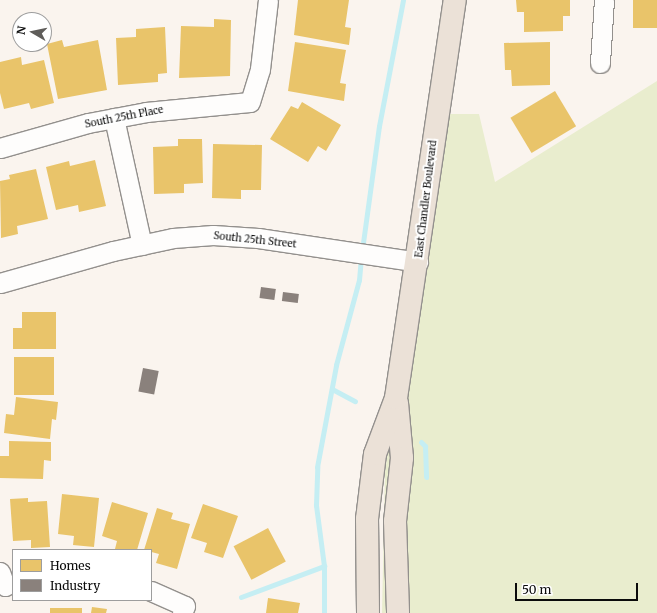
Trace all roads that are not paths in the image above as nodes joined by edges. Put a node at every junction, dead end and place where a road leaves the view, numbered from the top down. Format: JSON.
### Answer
{"nodes":[{"id":1,"x":268,"y":0,"type":"edge"},
{"id":2,"x":455,"y":0,"type":"edge"},
{"id":3,"x":604,"y":0,"type":"edge"},
{"id":4,"x":600,"y":63,"type":"dead end"},
{"id":5,"x":114,"y":118,"type":"junction"},
{"id":6,"x":0,"y":148,"type":"edge"},
{"id":7,"x":142,"y":245,"type":"junction"},
{"id":8,"x":418,"y":262,"type":"junction"},
{"id":9,"x":0,"y":283,"type":"edge"},
{"id":10,"x":396,"y":398,"type":"junction"},
{"id":11,"x":152,"y":592,"type":"edge"},
{"id":12,"x":183,"y":610,"type":"edge"},
{"id":13,"x":368,"y":613,"type":"edge"},
{"id":14,"x":398,"y":613,"type":"edge"}],
"edges":[{"from":1,"to":5,"type":"street","name":"South 25th Place"},
{"from":2,"to":8,"type":"main road","name":"East Chandler Boulevard"},
{"from":3,"to":4,"type":"street"},
{"from":5,"to":6,"type":"street","name":"South 25th Place"},
{"from":5,"to":7,"type":"street"},
{"from":7,"to":8,"type":"street","name":"South 25th Street"},
{"from":7,"to":9,"type":"street","name":"South 25th Street"},
{"from":8,"to":10,"type":"main road","name":"East Chandler Boulevard"},
{"from":10,"to":13,"type":"main road","name":"East Chandler Boulevard"},
{"from":10,"to":14,"type":"main road","name":"East Chandler Boulevard"},
{"from":11,"to":12,"type":"street"}]}
